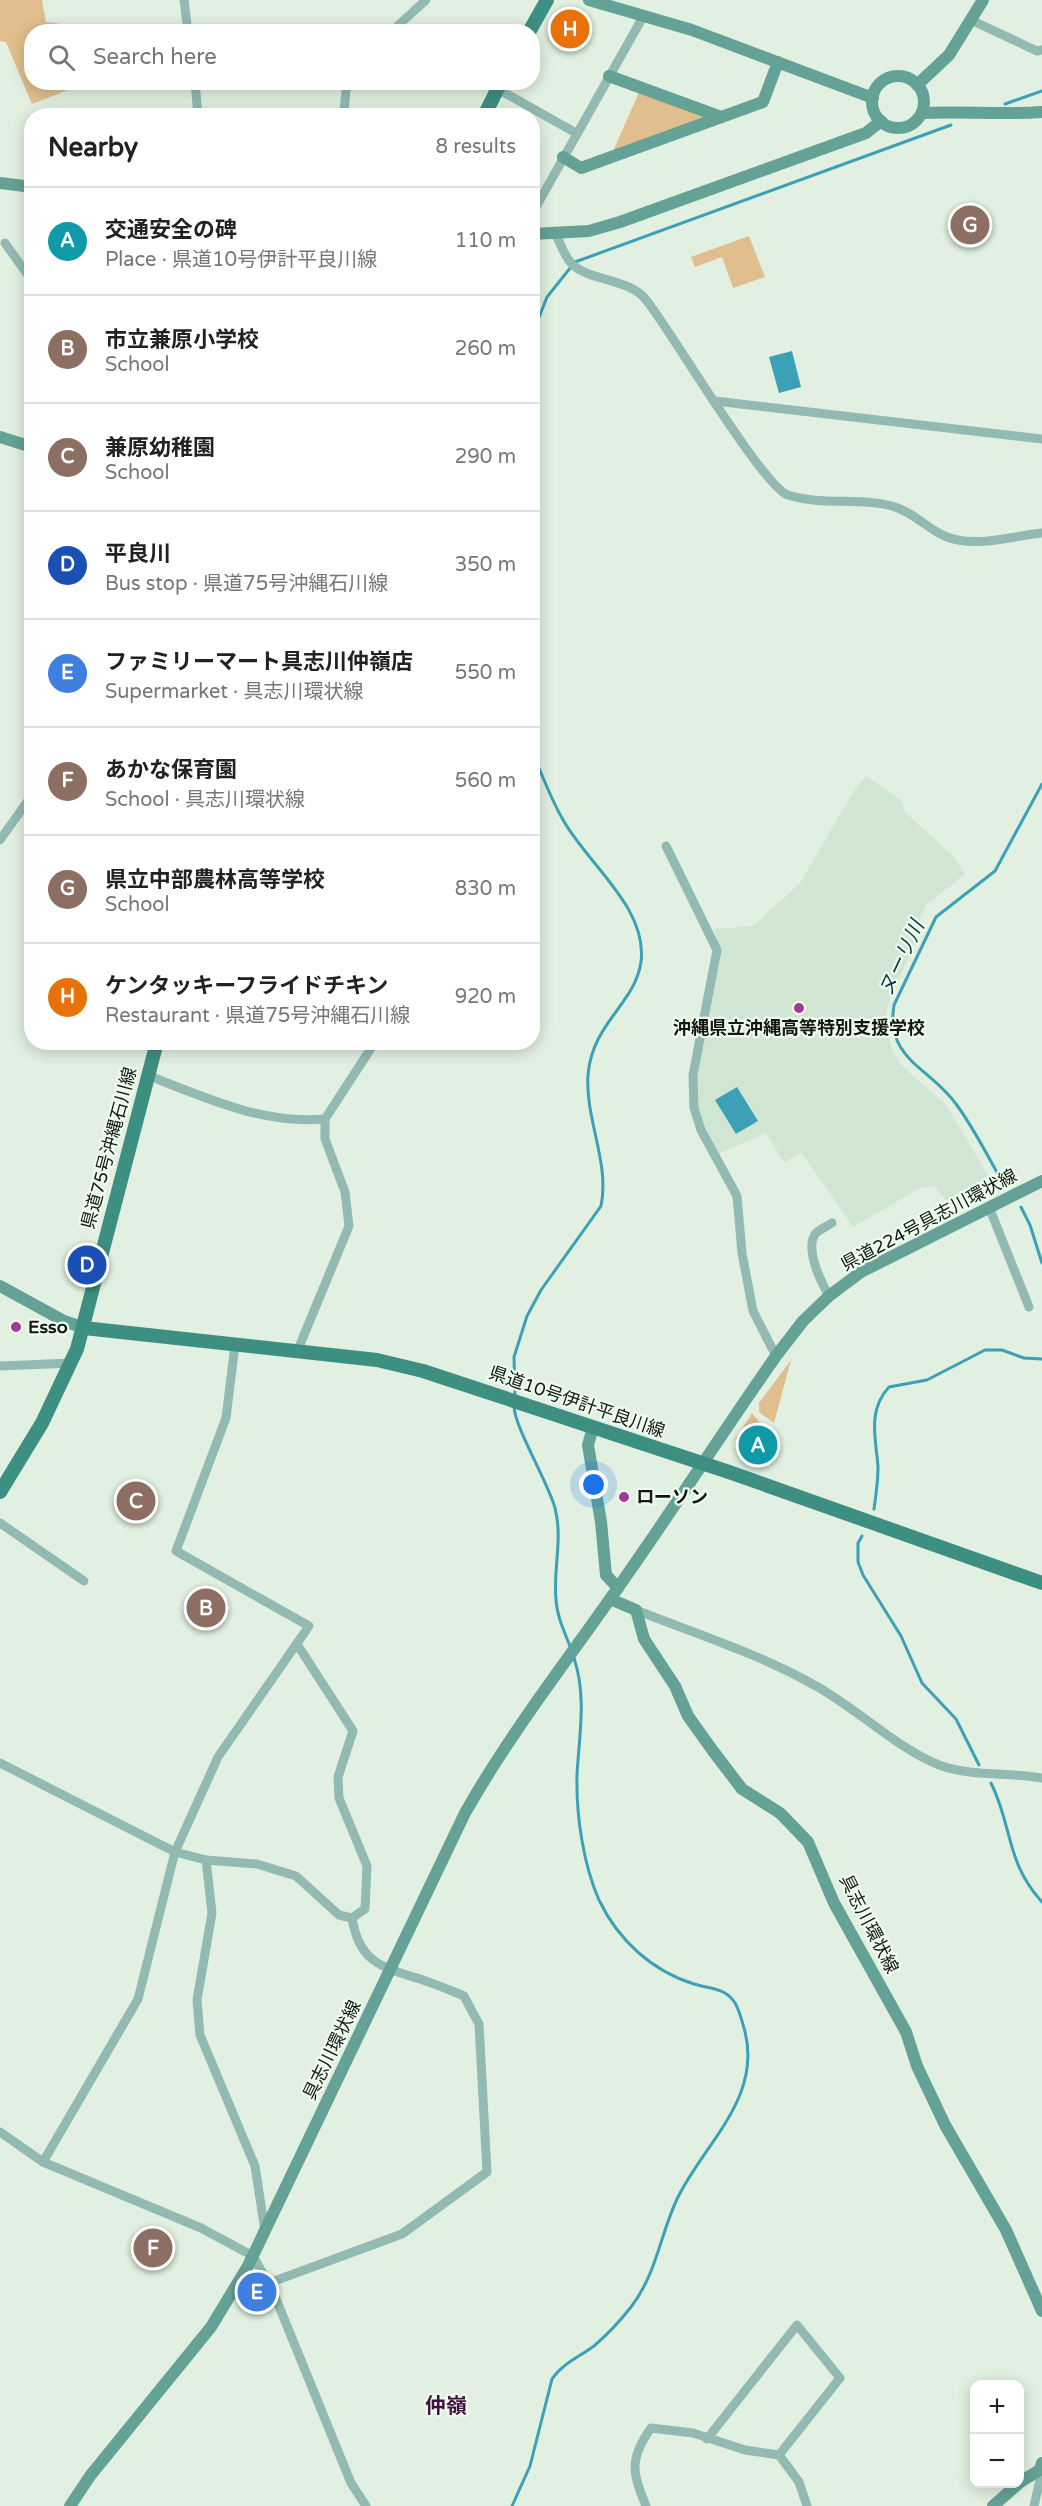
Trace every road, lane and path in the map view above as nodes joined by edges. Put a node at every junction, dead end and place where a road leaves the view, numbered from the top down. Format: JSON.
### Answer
{"nodes":[{"id":1,"x":184,"y":0,"type":"edge"},
{"id":2,"x":426,"y":0,"type":"edge"},
{"id":3,"x":547,"y":0,"type":"edge"},
{"id":4,"x":589,"y":0,"type":"edge"},
{"id":5,"x":983,"y":0,"type":"edge"},
{"id":6,"x":644,"y":15,"type":"junction"},
{"id":7,"x":971,"y":20,"type":"junction"},
{"id":8,"x":187,"y":24,"type":"edge"},
{"id":9,"x":400,"y":24,"type":"edge"},
{"id":10,"x":534,"y":24,"type":"edge"},
{"id":11,"x":1042,"y":50,"type":"edge"},
{"id":12,"x":778,"y":62,"type":"junction"},
{"id":13,"x":609,"y":76,"type":"junction"},
{"id":14,"x":918,"y":85,"type":"junction"},
{"id":15,"x":196,"y":90,"type":"edge"},
{"id":16,"x":346,"y":90,"type":"edge"},
{"id":17,"x":497,"y":90,"type":"edge"},
{"id":18,"x":506,"y":90,"type":"edge"},
{"id":19,"x":873,"y":98,"type":"junction"},
{"id":20,"x":197,"y":108,"type":"edge"},
{"id":21,"x":344,"y":108,"type":"edge"},
{"id":22,"x":488,"y":108,"type":"edge"},
{"id":23,"x":535,"y":108,"type":"edge"},
{"id":24,"x":540,"y":111,"type":"edge"},
{"id":25,"x":1042,"y":112,"type":"edge"},
{"id":26,"x":922,"y":113,"type":"junction"},
{"id":27,"x":721,"y":117,"type":"junction"},
{"id":28,"x":881,"y":121,"type":"junction"},
{"id":29,"x":576,"y":133,"type":"junction"},
{"id":30,"x":563,"y":157,"type":"junction"},
{"id":31,"x":0,"y":183,"type":"edge"},
{"id":32,"x":24,"y":186,"type":"edge"},
{"id":33,"x":540,"y":199,"type":"edge"},
{"id":34,"x":540,"y":234,"type":"edge"},
{"id":35,"x":556,"y":235,"type":"junction"},
{"id":36,"x":4,"y":243,"type":"dead end"},
{"id":37,"x":24,"y":270,"type":"edge"},
{"id":38,"x":715,"y":401,"type":"junction"},
{"id":39,"x":0,"y":437,"type":"edge"},
{"id":40,"x":1042,"y":439,"type":"edge"},
{"id":41,"x":24,"y":444,"type":"edge"},
{"id":42,"x":1042,"y":533,"type":"edge"},
{"id":43,"x":24,"y":808,"type":"edge"},
{"id":44,"x":0,"y":840,"type":"edge"},
{"id":45,"x":666,"y":846,"type":"dead end"},
{"id":46,"x":155,"y":1050,"type":"edge"},
{"id":47,"x":370,"y":1050,"type":"edge"},
{"id":48,"x":147,"y":1075,"type":"junction"},
{"id":49,"x":325,"y":1119,"type":"junction"},
{"id":50,"x":1042,"y":1181,"type":"edge"},
{"id":51,"x":989,"y":1207,"type":"junction"},
{"id":52,"x":832,"y":1223,"type":"dead end"},
{"id":53,"x":0,"y":1286,"type":"edge"},
{"id":54,"x":829,"y":1296,"type":"junction"},
{"id":55,"x":1029,"y":1307,"type":"dead end"},
{"id":56,"x":84,"y":1328,"type":"junction"},
{"id":57,"x":235,"y":1345,"type":"junction"},
{"id":58,"x":297,"y":1352,"type":"junction"},
{"id":59,"x":776,"y":1356,"type":"junction"},
{"id":60,"x":72,"y":1363,"type":"junction"},
{"id":61,"x":0,"y":1366,"type":"edge"},
{"id":62,"x":593,"y":1427,"type":"junction"},
{"id":63,"x":703,"y":1463,"type":"junction"},
{"id":64,"x":2,"y":1485,"type":"edge"},
{"id":65,"x":0,"y":1523,"type":"edge"},
{"id":66,"x":84,"y":1581,"type":"dead end"},
{"id":67,"x":1042,"y":1582,"type":"edge"},
{"id":68,"x":618,"y":1588,"type":"junction"},
{"id":69,"x":610,"y":1599,"type":"junction"},
{"id":70,"x":636,"y":1610,"type":"junction"},
{"id":71,"x":297,"y":1644,"type":"junction"},
{"id":72,"x":2,"y":1764,"type":"edge"},
{"id":73,"x":0,"y":1775,"type":"edge"},
{"id":74,"x":1042,"y":1778,"type":"edge"},
{"id":75,"x":175,"y":1852,"type":"junction"},
{"id":76,"x":206,"y":1860,"type":"junction"},
{"id":77,"x":352,"y":1918,"type":"junction"},
{"id":78,"x":390,"y":1971,"type":"junction"},
{"id":79,"x":0,"y":2132,"type":"edge"},
{"id":80,"x":43,"y":2162,"type":"junction"},
{"id":81,"x":265,"y":2231,"type":"junction"},
{"id":82,"x":253,"y":2256,"type":"junction"},
{"id":83,"x":269,"y":2283,"type":"junction"},
{"id":84,"x":1042,"y":2311,"type":"edge"},
{"id":85,"x":708,"y":2439,"type":"junction"},
{"id":86,"x":779,"y":2455,"type":"junction"},
{"id":87,"x":1042,"y":2468,"type":"edge"},
{"id":88,"x":1024,"y":2480,"type":"edge"},
{"id":89,"x":1013,"y":2488,"type":"edge"},
{"id":90,"x":70,"y":2506,"type":"edge"},
{"id":91,"x":366,"y":2506,"type":"edge"},
{"id":92,"x":646,"y":2506,"type":"edge"},
{"id":93,"x":807,"y":2506,"type":"edge"},
{"id":94,"x":993,"y":2506,"type":"edge"},
{"id":95,"x":1034,"y":2506,"type":"edge"}],
"edges":[{"from":1,"to":8,"type":"street"},
{"from":2,"to":9,"type":"street"},
{"from":3,"to":10,"type":"main road"},
{"from":4,"to":6,"type":"main road"},
{"from":5,"to":7,"type":"main road"},
{"from":6,"to":12,"type":"main road"},
{"from":6,"to":13,"type":"street"},
{"from":7,"to":11,"type":"street"},
{"from":7,"to":14,"type":"main road"},
{"from":12,"to":19,"type":"main road"},
{"from":12,"to":27,"type":"main road"},
{"from":13,"to":27,"type":"main road"},
{"from":13,"to":29,"type":"street"},
{"from":14,"to":19,"type":"main road"},
{"from":14,"to":26,"type":"main road"},
{"from":15,"to":20,"type":"street"},
{"from":16,"to":21,"type":"street"},
{"from":17,"to":22,"type":"main road"},
{"from":18,"to":23,"type":"street"},
{"from":19,"to":28,"type":"main road"},
{"from":24,"to":29,"type":"street"},
{"from":25,"to":26,"type":"main road"},
{"from":26,"to":28,"type":"main road"},
{"from":27,"to":30,"type":"main road"},
{"from":28,"to":35,"type":"main road"},
{"from":29,"to":30,"type":"street"},
{"from":30,"to":33,"type":"street"},
{"from":31,"to":32,"type":"main road"},
{"from":34,"to":35,"type":"main road"},
{"from":35,"to":38,"type":"street"},
{"from":36,"to":37,"type":"street"},
{"from":38,"to":40,"type":"street"},
{"from":38,"to":42,"type":"street"},
{"from":39,"to":41,"type":"main road"},
{"from":43,"to":44,"type":"street"},
{"from":45,"to":59,"type":"street"},
{"from":46,"to":48,"type":"main road","name":"県道75号沖縄石川線"},
{"from":47,"to":49,"type":"street"},
{"from":48,"to":49,"type":"street"},
{"from":48,"to":56,"type":"main road","name":"県道75号沖縄石川線"},
{"from":49,"to":58,"type":"street"},
{"from":50,"to":51,"type":"main road","name":"県道224号具志川環状線"},
{"from":51,"to":54,"type":"main road","name":"県道224号具志川環状線"},
{"from":51,"to":55,"type":"street"},
{"from":52,"to":54,"type":"street"},
{"from":53,"to":56,"type":"main road"},
{"from":54,"to":59,"type":"main road","name":"県道224号具志川環状線"},
{"from":56,"to":57,"type":"main road","name":"県道10号伊計平良川線"},
{"from":56,"to":60,"type":"main road","name":"県道75号沖縄石川線"},
{"from":57,"to":58,"type":"main road","name":"県道10号伊計平良川線"},
{"from":57,"to":71,"type":"street"},
{"from":58,"to":62,"type":"main road","name":"県道10号伊計平良川線"},
{"from":59,"to":63,"type":"main road","name":"県道224号具志川環状線"},
{"from":60,"to":61,"type":"street"},
{"from":60,"to":64,"type":"main road","name":"県道75号沖縄石川線"},
{"from":62,"to":63,"type":"main road","name":"県道10号伊計平良川線"},
{"from":62,"to":68,"type":"main road"},
{"from":63,"to":67,"type":"main road","name":"県道10号伊計平良川線"},
{"from":63,"to":68,"type":"main road","name":"具志川環状線"},
{"from":65,"to":66,"type":"street"},
{"from":68,"to":69,"type":"main road","name":"具志川環状線"},
{"from":69,"to":70,"type":"main road"},
{"from":69,"to":78,"type":"main road","name":"具志川環状線"},
{"from":70,"to":74,"type":"street"},
{"from":70,"to":84,"type":"main road","name":"具志川環状線"},
{"from":71,"to":75,"type":"street"},
{"from":71,"to":77,"type":"street"},
{"from":72,"to":73,"type":"street"},
{"from":72,"to":75,"type":"street"},
{"from":75,"to":76,"type":"street"},
{"from":75,"to":80,"type":"street"},
{"from":76,"to":77,"type":"street"},
{"from":76,"to":81,"type":"street"},
{"from":77,"to":78,"type":"street"},
{"from":78,"to":81,"type":"main road","name":"具志川環状線"},
{"from":78,"to":83,"type":"street"},
{"from":79,"to":80,"type":"street"},
{"from":80,"to":82,"type":"street"},
{"from":81,"to":82,"type":"main road","name":"具志川環状線"},
{"from":82,"to":83,"type":"street"},
{"from":82,"to":90,"type":"main road","name":"具志川環状線"},
{"from":83,"to":91,"type":"street"},
{"from":85,"to":86,"type":"street"},
{"from":85,"to":86,"type":"street"},
{"from":85,"to":92,"type":"street"},
{"from":86,"to":93,"type":"street"},
{"from":87,"to":88,"type":"main road"},
{"from":87,"to":95,"type":"street"},
{"from":89,"to":94,"type":"main road"}]}
